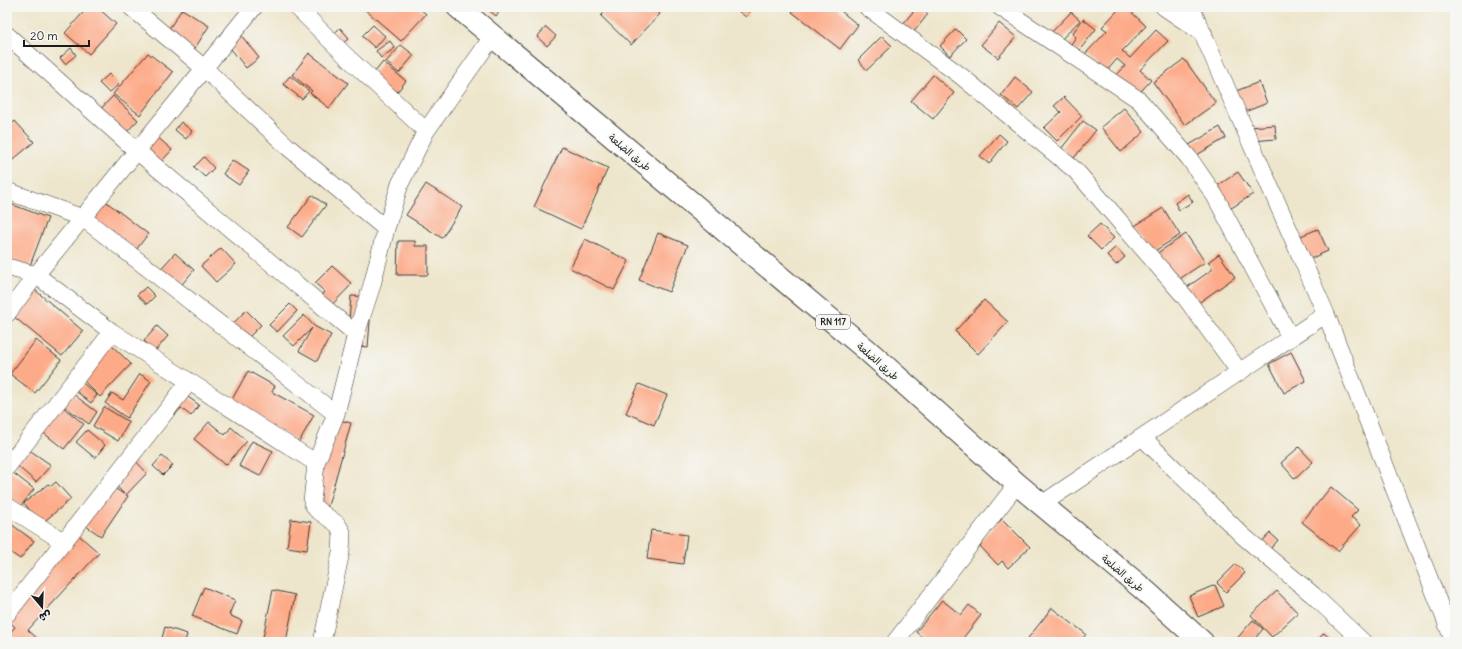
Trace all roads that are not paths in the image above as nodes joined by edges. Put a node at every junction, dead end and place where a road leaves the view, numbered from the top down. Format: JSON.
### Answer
{"nodes":[{"id":1,"x":131,"y":7,"type":"edge"},
{"id":2,"x":254,"y":7,"type":"edge"},
{"id":3,"x":297,"y":7,"type":"edge"},
{"id":4,"x":458,"y":7,"type":"edge"},
{"id":5,"x":867,"y":7,"type":"edge"},
{"id":6,"x":1000,"y":7,"type":"edge"},
{"id":7,"x":1164,"y":7,"type":"edge"},
{"id":8,"x":1191,"y":7,"type":"edge"},
{"id":9,"x":1204,"y":34,"type":"junction"},
{"id":10,"x":7,"y":35,"type":"edge"},
{"id":11,"x":493,"y":36,"type":"junction"},
{"id":12,"x":204,"y":68,"type":"junction"},
{"id":13,"x":426,"y":130,"type":"junction"},
{"id":14,"x":137,"y":151,"type":"junction"},
{"id":15,"x":7,"y":191,"type":"edge"},
{"id":16,"x":83,"y":218,"type":"junction"},
{"id":17,"x":386,"y":229,"type":"junction"},
{"id":18,"x":7,"y":267,"type":"edge"},
{"id":19,"x":36,"y":275,"type":"junction"},
{"id":20,"x":7,"y":314,"type":"edge"},
{"id":21,"x":1326,"y":314,"type":"junction"},
{"id":22,"x":112,"y":332,"type":"junction"},
{"id":23,"x":356,"y":334,"type":"junction"},
{"id":24,"x":1290,"y":337,"type":"junction"},
{"id":25,"x":1238,"y":370,"type":"junction"},
{"id":26,"x":189,"y":382,"type":"junction"},
{"id":27,"x":336,"y":414,"type":"junction"},
{"id":28,"x":1142,"y":437,"type":"junction"},
{"id":29,"x":316,"y":463,"type":"junction"},
{"id":30,"x":7,"y":467,"type":"edge"},
{"id":31,"x":1017,"y":484,"type":"junction"},
{"id":32,"x":1042,"y":504,"type":"junction"},
{"id":33,"x":7,"y":506,"type":"edge"},
{"id":34,"x":64,"y":542,"type":"junction"},
{"id":35,"x":7,"y":614,"type":"edge"},
{"id":36,"x":1192,"y":639,"type":"edge"},
{"id":37,"x":322,"y":642,"type":"edge"},
{"id":38,"x":895,"y":642,"type":"edge"},
{"id":39,"x":1363,"y":642,"type":"edge"},
{"id":40,"x":1454,"y":642,"type":"edge"}],
"edges":[{"from":1,"to":12,"type":"street"},
{"from":2,"to":12,"type":"street"},
{"from":3,"to":13,"type":"street"},
{"from":4,"to":11,"type":"main road","name":"طريق الضلعة","number":"RN 117"},
{"from":5,"to":25,"type":"street"},
{"from":6,"to":24,"type":"street"},
{"from":7,"to":9,"type":"street"},
{"from":8,"to":9,"type":"street"},
{"from":9,"to":21,"type":"street"},
{"from":10,"to":14,"type":"street"},
{"from":11,"to":13,"type":"street"},
{"from":11,"to":31,"type":"main road","name":"طريق الضلعة","number":"RN 117"},
{"from":12,"to":14,"type":"street"},
{"from":12,"to":17,"type":"street"},
{"from":13,"to":17,"type":"street"},
{"from":14,"to":16,"type":"street"},
{"from":14,"to":23,"type":"street"},
{"from":15,"to":16,"type":"street"},
{"from":16,"to":19,"type":"street"},
{"from":16,"to":27,"type":"street"},
{"from":17,"to":23,"type":"street"},
{"from":18,"to":19,"type":"street"},
{"from":19,"to":20,"type":"street"},
{"from":19,"to":22,"type":"street"},
{"from":21,"to":24,"type":"street"},
{"from":21,"to":40,"type":"street"},
{"from":22,"to":26,"type":"street"},
{"from":22,"to":30,"type":"street"},
{"from":23,"to":27,"type":"street"},
{"from":24,"to":25,"type":"street"},
{"from":25,"to":28,"type":"street"},
{"from":26,"to":29,"type":"street"},
{"from":26,"to":34,"type":"street"},
{"from":27,"to":29,"type":"street"},
{"from":28,"to":32,"type":"street"},
{"from":28,"to":39,"type":"street"},
{"from":29,"to":37,"type":"street"},
{"from":31,"to":32,"type":"main road","name":"طريق الضلعة","number":"RN 117"},
{"from":31,"to":38,"type":"street"},
{"from":32,"to":36,"type":"main road","name":"طريق الضلعة","number":"RN 117"},
{"from":33,"to":34,"type":"street"},
{"from":34,"to":35,"type":"street"}]}
